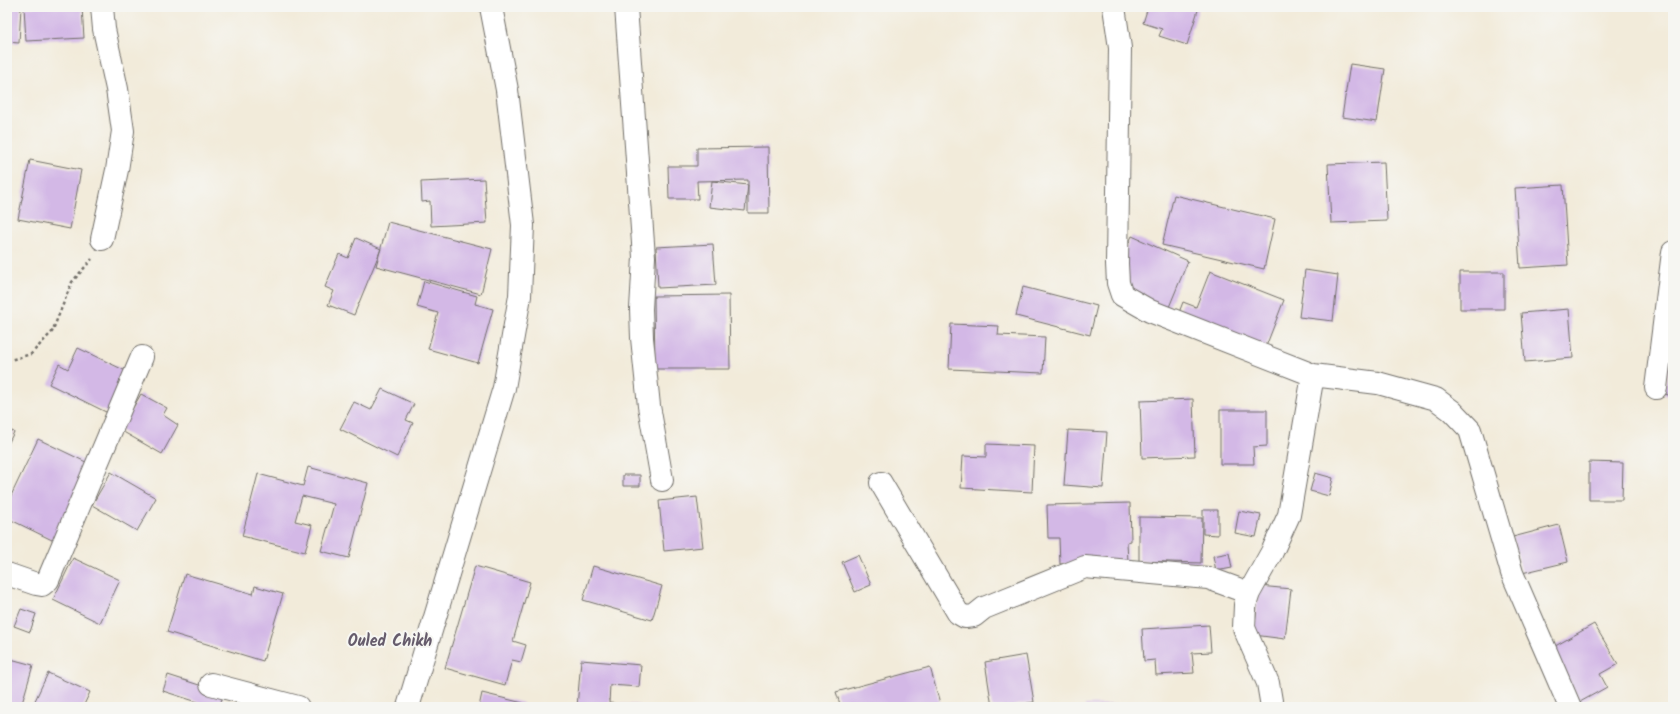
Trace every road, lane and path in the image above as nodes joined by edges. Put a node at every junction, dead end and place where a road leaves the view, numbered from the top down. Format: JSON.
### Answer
{"nodes":[{"id":1,"x":102,"y":7,"type":"edge"},
{"id":2,"x":491,"y":7,"type":"edge"},
{"id":3,"x":626,"y":7,"type":"edge"},
{"id":4,"x":1114,"y":7,"type":"edge"},
{"id":5,"x":102,"y":239,"type":"joint"},
{"id":6,"x":1673,"y":252,"type":"edge"},
{"id":7,"x":142,"y":357,"type":"dead end"},
{"id":8,"x":7,"y":361,"type":"edge"},
{"id":9,"x":1313,"y":375,"type":"junction"},
{"id":10,"x":1656,"y":388,"type":"dead end"},
{"id":11,"x":662,"y":480,"type":"dead end"},
{"id":12,"x":881,"y":484,"type":"dead end"},
{"id":13,"x":7,"y":574,"type":"edge"},
{"id":14,"x":1249,"y":593,"type":"junction"},
{"id":15,"x":211,"y":684,"type":"dead end"},
{"id":16,"x":298,"y":707,"type":"edge"},
{"id":17,"x":408,"y":707,"type":"edge"},
{"id":18,"x":1272,"y":707,"type":"edge"},
{"id":19,"x":1570,"y":707,"type":"edge"}],
"edges":[{"from":1,"to":5,"type":"street"},
{"from":2,"to":17,"type":"street"},
{"from":3,"to":11,"type":"street"},
{"from":4,"to":9,"type":"street"},
{"from":5,"to":8,"type":"path"},
{"from":6,"to":10,"type":"street"},
{"from":7,"to":13,"type":"street"},
{"from":9,"to":14,"type":"street"},
{"from":9,"to":19,"type":"street"},
{"from":12,"to":14,"type":"street"},
{"from":14,"to":18,"type":"street"},
{"from":15,"to":16,"type":"street"}]}
